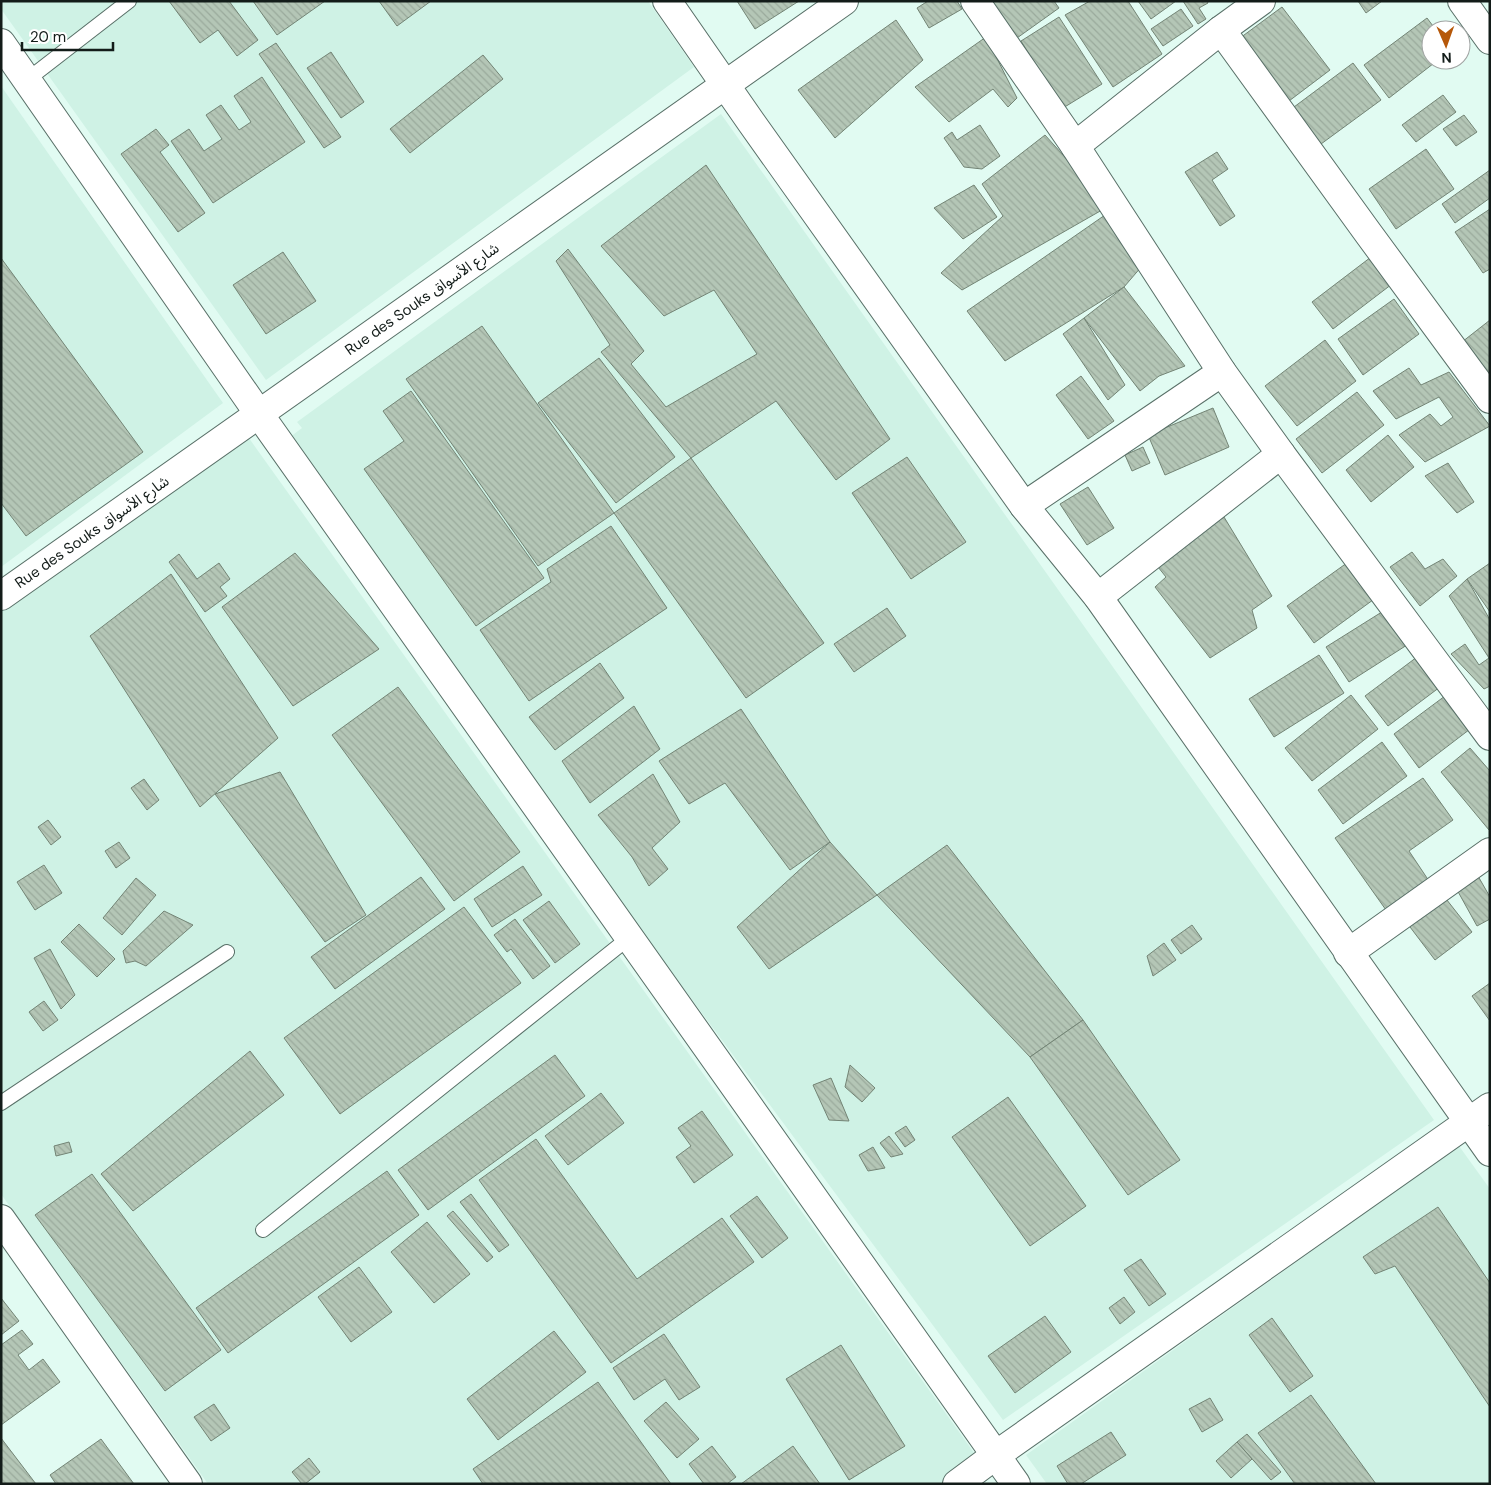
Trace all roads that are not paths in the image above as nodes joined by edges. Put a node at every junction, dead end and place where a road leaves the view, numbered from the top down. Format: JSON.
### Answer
{"nodes":[{"id":1,"x":129,"y":1,"type":"edge"},
{"id":2,"x":666,"y":1,"type":"edge"},
{"id":3,"x":844,"y":1,"type":"edge"},
{"id":4,"x":975,"y":1,"type":"edge"},
{"id":5,"x":1261,"y":1,"type":"edge"},
{"id":6,"x":1462,"y":1,"type":"edge"},
{"id":7,"x":1221,"y":30,"type":"junction"},
{"id":8,"x":1490,"y":40,"type":"edge"},
{"id":9,"x":1,"y":43,"type":"edge"},
{"id":10,"x":26,"y":80,"type":"junction"},
{"id":11,"x":726,"y":86,"type":"junction"},
{"id":12,"x":1075,"y":146,"type":"junction"},
{"id":13,"x":1222,"y":372,"type":"junction"},
{"id":14,"x":1490,"y":399,"type":"edge"},
{"id":15,"x":259,"y":414,"type":"junction"},
{"id":16,"x":1281,"y":454,"type":"junction"},
{"id":17,"x":1024,"y":506,"type":"junction"},
{"id":18,"x":1,"y":596,"type":"edge"},
{"id":19,"x":1098,"y":597,"type":"junction"},
{"id":20,"x":1490,"y":736,"type":"edge"},
{"id":21,"x":1490,"y":852,"type":"edge"},
{"id":22,"x":630,"y":937,"type":"junction"},
{"id":23,"x":227,"y":952,"type":"dead end"},
{"id":24,"x":1348,"y":953,"type":"junction"},
{"id":25,"x":1,"y":1103,"type":"edge"},
{"id":26,"x":1479,"y":1115,"type":"edge"},
{"id":27,"x":1490,"y":1152,"type":"edge"},
{"id":28,"x":1,"y":1219,"type":"edge"},
{"id":29,"x":264,"y":1230,"type":"dead end"},
{"id":30,"x":996,"y":1455,"type":"junction"},
{"id":31,"x":188,"y":1484,"type":"edge"},
{"id":32,"x":957,"y":1484,"type":"edge"},
{"id":33,"x":1016,"y":1484,"type":"edge"}],
"edges":[{"from":1,"to":10,"type":"lane"},
{"from":2,"to":11,"type":"street"},
{"from":3,"to":11,"type":"street","name":"Rue des Souks شارع الأسواق"},
{"from":4,"to":12,"type":"street"},
{"from":5,"to":7,"type":"street"},
{"from":6,"to":8,"type":"street"},
{"from":7,"to":12,"type":"street"},
{"from":7,"to":14,"type":"street"},
{"from":9,"to":10,"type":"street"},
{"from":10,"to":15,"type":"street"},
{"from":11,"to":15,"type":"street","name":"Rue des Souks شارع الأسواق"},
{"from":11,"to":17,"type":"street"},
{"from":12,"to":13,"type":"street"},
{"from":13,"to":16,"type":"street"},
{"from":13,"to":17,"type":"street"},
{"from":15,"to":18,"type":"street","name":"Rue des Souks شارع الأسواق"},
{"from":15,"to":22,"type":"street"},
{"from":16,"to":19,"type":"street"},
{"from":16,"to":20,"type":"street"},
{"from":17,"to":19,"type":"street"},
{"from":19,"to":24,"type":"street"},
{"from":21,"to":24,"type":"street"},
{"from":22,"to":29,"type":"lane"},
{"from":22,"to":30,"type":"street"},
{"from":23,"to":25,"type":"lane"},
{"from":24,"to":26,"type":"street"},
{"from":26,"to":27,"type":"street"},
{"from":26,"to":30,"type":"street"},
{"from":28,"to":31,"type":"street"},
{"from":30,"to":32,"type":"street"},
{"from":30,"to":33,"type":"street"}]}
